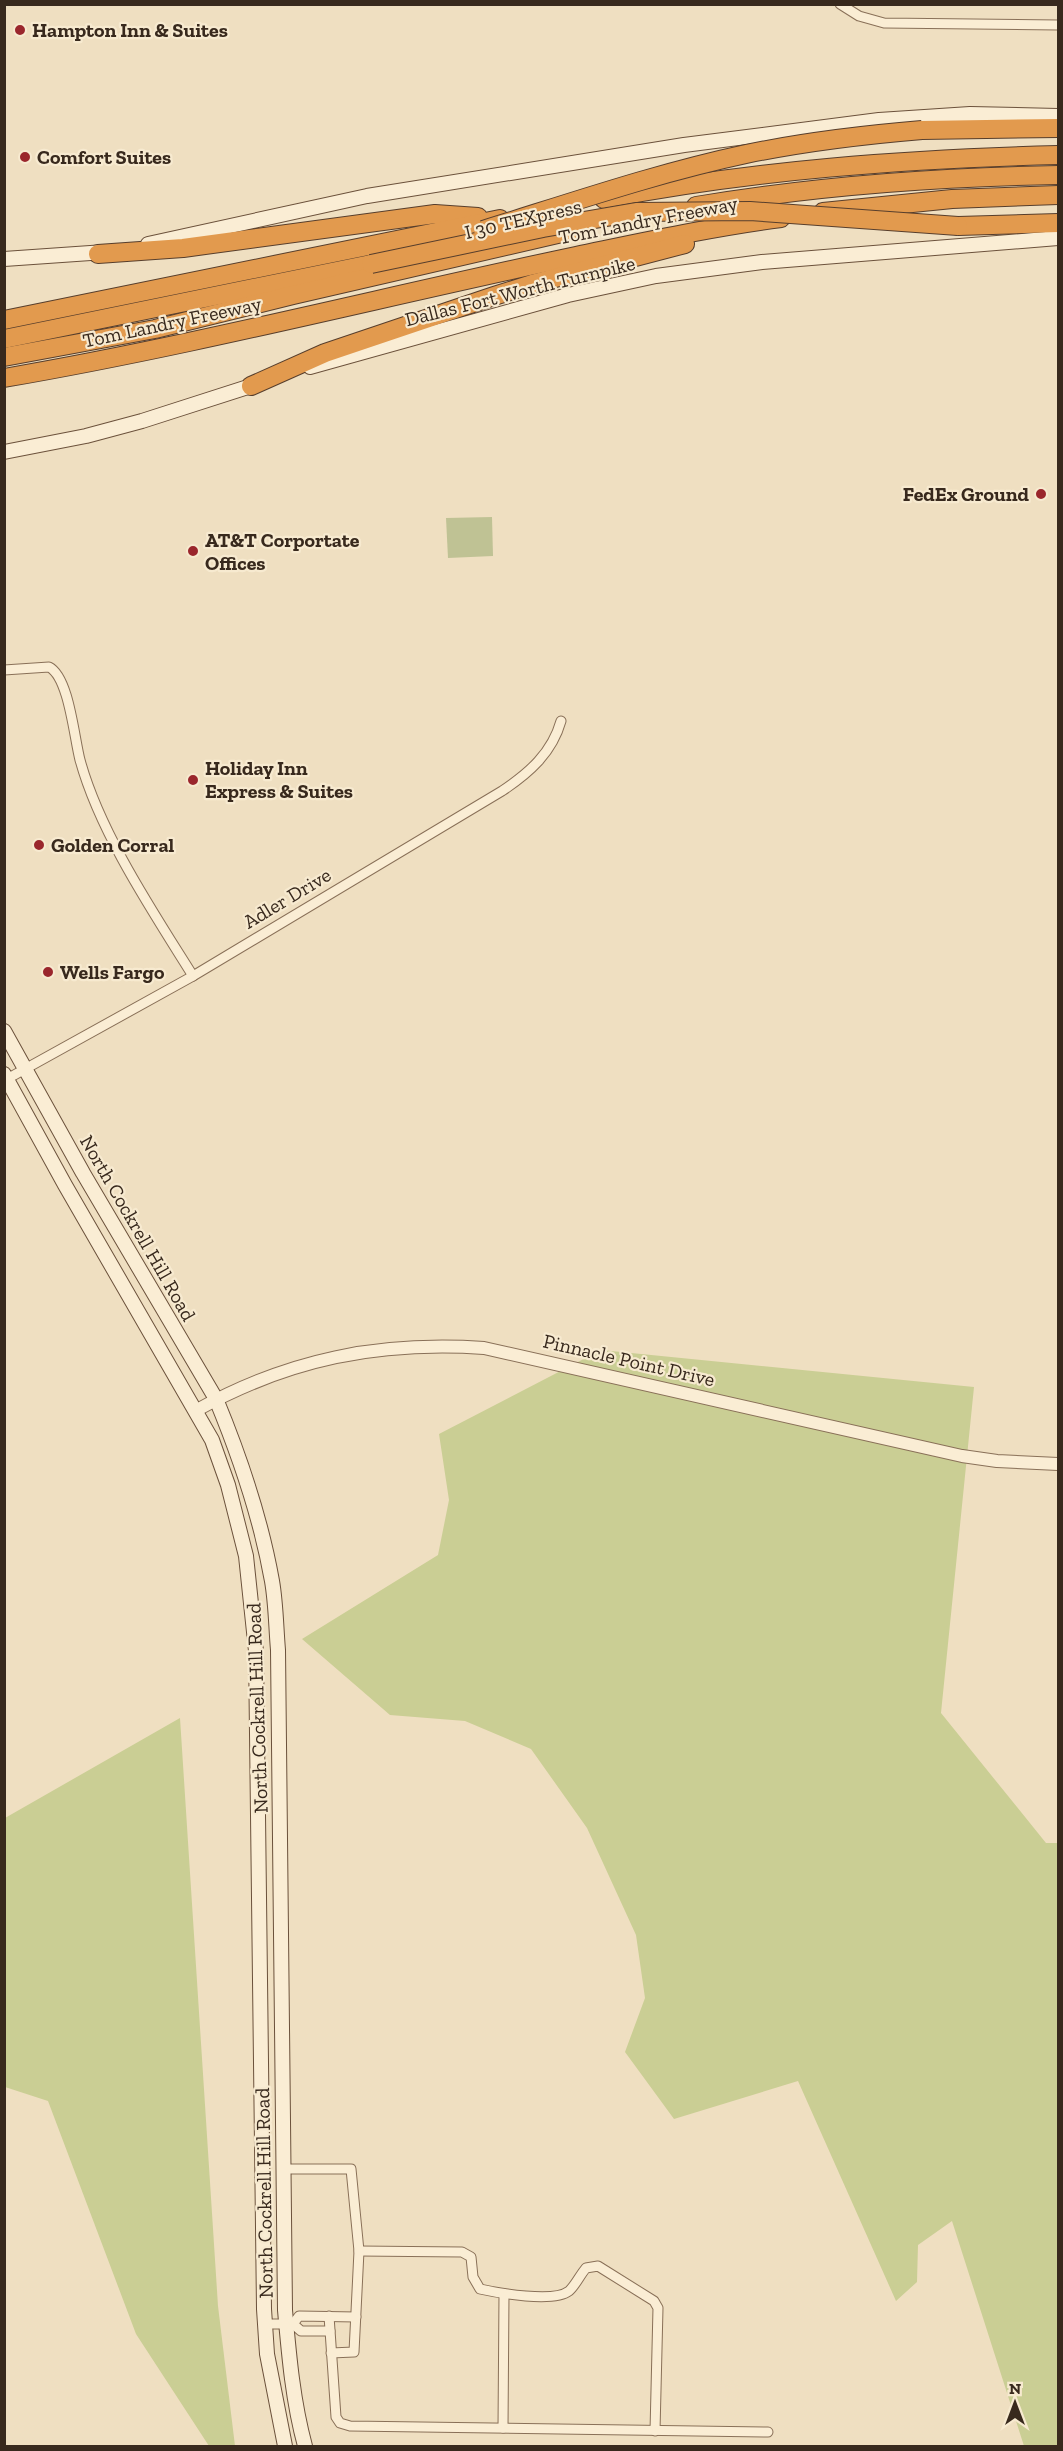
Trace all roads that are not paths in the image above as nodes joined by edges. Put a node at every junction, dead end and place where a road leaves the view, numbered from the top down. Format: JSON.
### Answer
{"nodes":[{"id":1,"x":840,"y":4,"type":"edge"},
{"id":2,"x":1059,"y":25,"type":"edge"},
{"id":3,"x":1059,"y":116,"type":"edge"},
{"id":4,"x":1059,"y":128,"type":"edge"},
{"id":5,"x":1059,"y":155,"type":"edge"},
{"id":6,"x":1059,"y":175,"type":"edge"},
{"id":7,"x":1059,"y":195,"type":"edge"},
{"id":8,"x":503,"y":218,"type":"junction"},
{"id":9,"x":1059,"y":223,"type":"edge"},
{"id":10,"x":718,"y":227,"type":"junction"},
{"id":11,"x":1059,"y":238,"type":"edge"},
{"id":12,"x":98,"y":254,"type":"junction"},
{"id":13,"x":4,"y":259,"type":"edge"},
{"id":14,"x":371,"y":264,"type":"junction"},
{"id":15,"x":4,"y":320,"type":"edge"},
{"id":16,"x":4,"y":339,"type":"edge"},
{"id":17,"x":4,"y":357,"type":"edge"},
{"id":18,"x":4,"y":378,"type":"edge"},
{"id":19,"x":251,"y":386,"type":"junction"},
{"id":20,"x":4,"y":452,"type":"edge"},
{"id":21,"x":4,"y":670,"type":"edge"},
{"id":22,"x":561,"y":722,"type":"dead end"},
{"id":23,"x":193,"y":976,"type":"junction"},
{"id":24,"x":4,"y":1031,"type":"edge"},
{"id":25,"x":25,"y":1069,"type":"junction"},
{"id":26,"x":6,"y":1076,"type":"edge"},
{"id":27,"x":216,"y":1399,"type":"junction"},
{"id":28,"x":196,"y":1410,"type":"junction"},
{"id":29,"x":1059,"y":1464,"type":"edge"},
{"id":30,"x":283,"y":2169,"type":"junction"},
{"id":31,"x":359,"y":2251,"type":"junction"},
{"id":32,"x":504,"y":2294,"type":"junction"},
{"id":33,"x":329,"y":2316,"type":"junction"},
{"id":34,"x":356,"y":2317,"type":"junction"},
{"id":35,"x":265,"y":2324,"type":"junction"},
{"id":36,"x":289,"y":2324,"type":"junction"},
{"id":37,"x":330,"y":2331,"type":"junction"},
{"id":38,"x":332,"y":2354,"type":"junction"},
{"id":39,"x":503,"y":2428,"type":"junction"},
{"id":40,"x":655,"y":2432,"type":"junction"},
{"id":41,"x":768,"y":2432,"type":"dead end"},
{"id":42,"x":285,"y":2446,"type":"edge"},
{"id":43,"x":305,"y":2446,"type":"edge"}],
"edges":[{"from":1,"to":2,"type":"street"},
{"from":3,"to":12,"type":"main road"},
{"from":4,"to":14,"type":"highway","bridge":true},
{"from":5,"to":8,"type":"highway","name":"Tom Landry Freeway"},
{"from":6,"to":17,"type":"highway","name":"I 30 TEXpress"},
{"from":7,"to":10,"type":"highway","name":"Tom Landry Freeway"},
{"from":8,"to":12,"type":"highway"},
{"from":8,"to":15,"type":"highway","name":"Tom Landry Freeway"},
{"from":9,"to":14,"type":"highway","bridge":true},
{"from":10,"to":18,"type":"highway","name":"Tom Landry Freeway"},
{"from":10,"to":19,"type":"highway"},
{"from":11,"to":19,"type":"main road","name":"Dallas Fort Worth Turnpike"},
{"from":12,"to":13,"type":"main road"},
{"from":14,"to":16,"type":"highway"},
{"from":19,"to":20,"type":"main road","name":"Dallas Fort Worth Turnpike"},
{"from":21,"to":23,"type":"street"},
{"from":22,"to":23,"type":"street","name":"Adler Drive"},
{"from":23,"to":25,"type":"street","name":"Adler Drive"},
{"from":24,"to":25,"type":"main road","name":"North Cockrell Hill Road"},
{"from":25,"to":26,"type":"street","name":"Adler Drive"},
{"from":25,"to":27,"type":"main road","name":"North Cockrell Hill Road"},
{"from":26,"to":28,"type":"main road","name":"North Cockrell Hill Road"},
{"from":27,"to":28,"type":"street","name":"Pinnacle Point Drive"},
{"from":27,"to":29,"type":"street","name":"Pinnacle Point Drive"},
{"from":27,"to":30,"type":"main road","name":"North Cockrell Hill Road"},
{"from":28,"to":35,"type":"main road","name":"North Cockrell Hill Road"},
{"from":30,"to":31,"type":"street"},
{"from":30,"to":36,"type":"main road","name":"North Cockrell Hill Road"},
{"from":31,"to":32,"type":"street"},
{"from":31,"to":34,"type":"street"},
{"from":32,"to":39,"type":"street"},
{"from":32,"to":40,"type":"street"},
{"from":33,"to":34,"type":"street"},
{"from":33,"to":36,"type":"street"},
{"from":33,"to":37,"type":"street"},
{"from":34,"to":38,"type":"street"},
{"from":35,"to":36,"type":"street"},
{"from":35,"to":42,"type":"main road","name":"North Cockrell Hill Road"},
{"from":36,"to":37,"type":"street"},
{"from":36,"to":43,"type":"main road","name":"North Cockrell Hill Road"},
{"from":37,"to":38,"type":"street"},
{"from":38,"to":39,"type":"street"},
{"from":39,"to":40,"type":"street"},
{"from":40,"to":41,"type":"street"}]}
